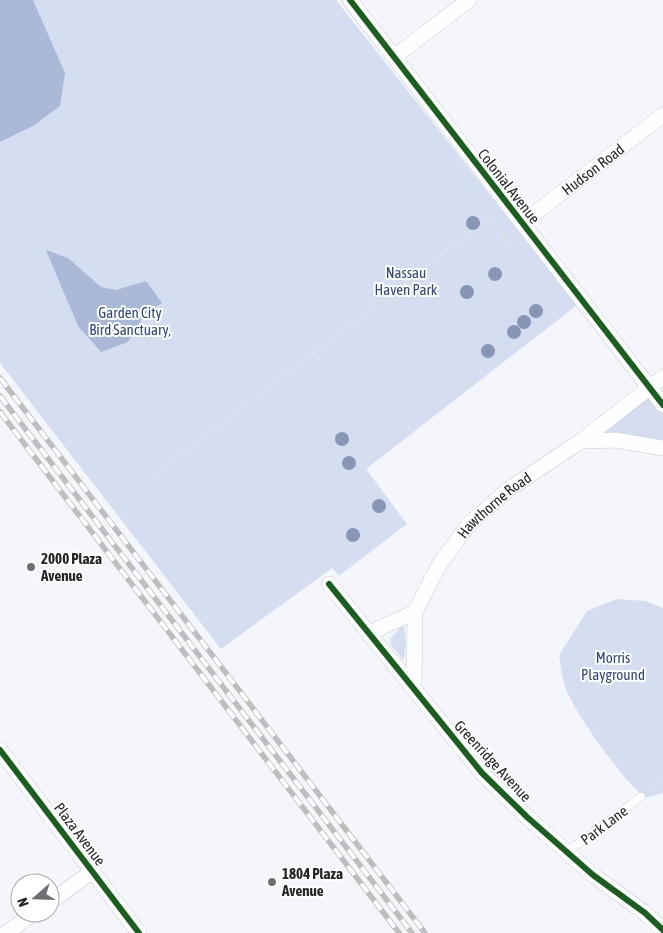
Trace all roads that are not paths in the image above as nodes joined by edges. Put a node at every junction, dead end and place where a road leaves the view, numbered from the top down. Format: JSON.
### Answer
{"nodes":[{"id":1,"x":350,"y":0,"type":"edge"},
{"id":2,"x":469,"y":0,"type":"edge"},
{"id":3,"x":394,"y":58,"type":"junction"},
{"id":4,"x":663,"y":115,"type":"edge"},
{"id":5,"x":522,"y":223,"type":"junction"},
{"id":6,"x":663,"y":377,"type":"edge"},
{"id":7,"x":649,"y":388,"type":"junction"},
{"id":8,"x":663,"y":405,"type":"edge"},
{"id":9,"x":581,"y":441,"type":"junction"},
{"id":10,"x":663,"y":448,"type":"edge"},
{"id":11,"x":330,"y":584,"type":"dead end"},
{"id":12,"x":415,"y":612,"type":"junction"},
{"id":13,"x":369,"y":633,"type":"junction"},
{"id":14,"x":414,"y":688,"type":"junction"},
{"id":15,"x":0,"y":750,"type":"edge"},
{"id":16,"x":641,"y":797,"type":"dead end"},
{"id":17,"x":567,"y":852,"type":"junction"},
{"id":18,"x":92,"y":871,"type":"junction"},
{"id":19,"x":60,"y":895,"type":"edge"},
{"id":20,"x":20,"y":923,"type":"edge"},
{"id":21,"x":663,"y":930,"type":"edge"},
{"id":22,"x":6,"y":933,"type":"edge"},
{"id":23,"x":139,"y":933,"type":"edge"}],
"edges":[{"from":1,"to":3,"type":"street","name":"Colonial Avenue"},
{"from":2,"to":3,"type":"street"},
{"from":3,"to":5,"type":"street","name":"Colonial Avenue"},
{"from":4,"to":5,"type":"street","name":"Hudson Road"},
{"from":5,"to":7,"type":"street","name":"Colonial Avenue"},
{"from":6,"to":7,"type":"street","name":"Hawthorne Road"},
{"from":7,"to":8,"type":"street","name":"Colonial Avenue"},
{"from":7,"to":9,"type":"street","name":"Hawthorne Road"},
{"from":9,"to":10,"type":"street"},
{"from":9,"to":12,"type":"street","name":"Hawthorne Road"},
{"from":11,"to":13,"type":"street","name":"Greenridge Avenue"},
{"from":12,"to":13,"type":"street"},
{"from":12,"to":14,"type":"street","name":"Hawthorne Road"},
{"from":13,"to":14,"type":"street","name":"Greenridge Avenue"},
{"from":14,"to":17,"type":"street","name":"Greenridge Avenue"},
{"from":15,"to":18,"type":"street","name":"Plaza Avenue"},
{"from":16,"to":17,"type":"lane","name":"Park Lane"},
{"from":17,"to":21,"type":"street","name":"Greenridge Avenue"},
{"from":18,"to":19,"type":"street"},
{"from":18,"to":23,"type":"street","name":"Plaza Avenue"},
{"from":20,"to":22,"type":"street"}]}
